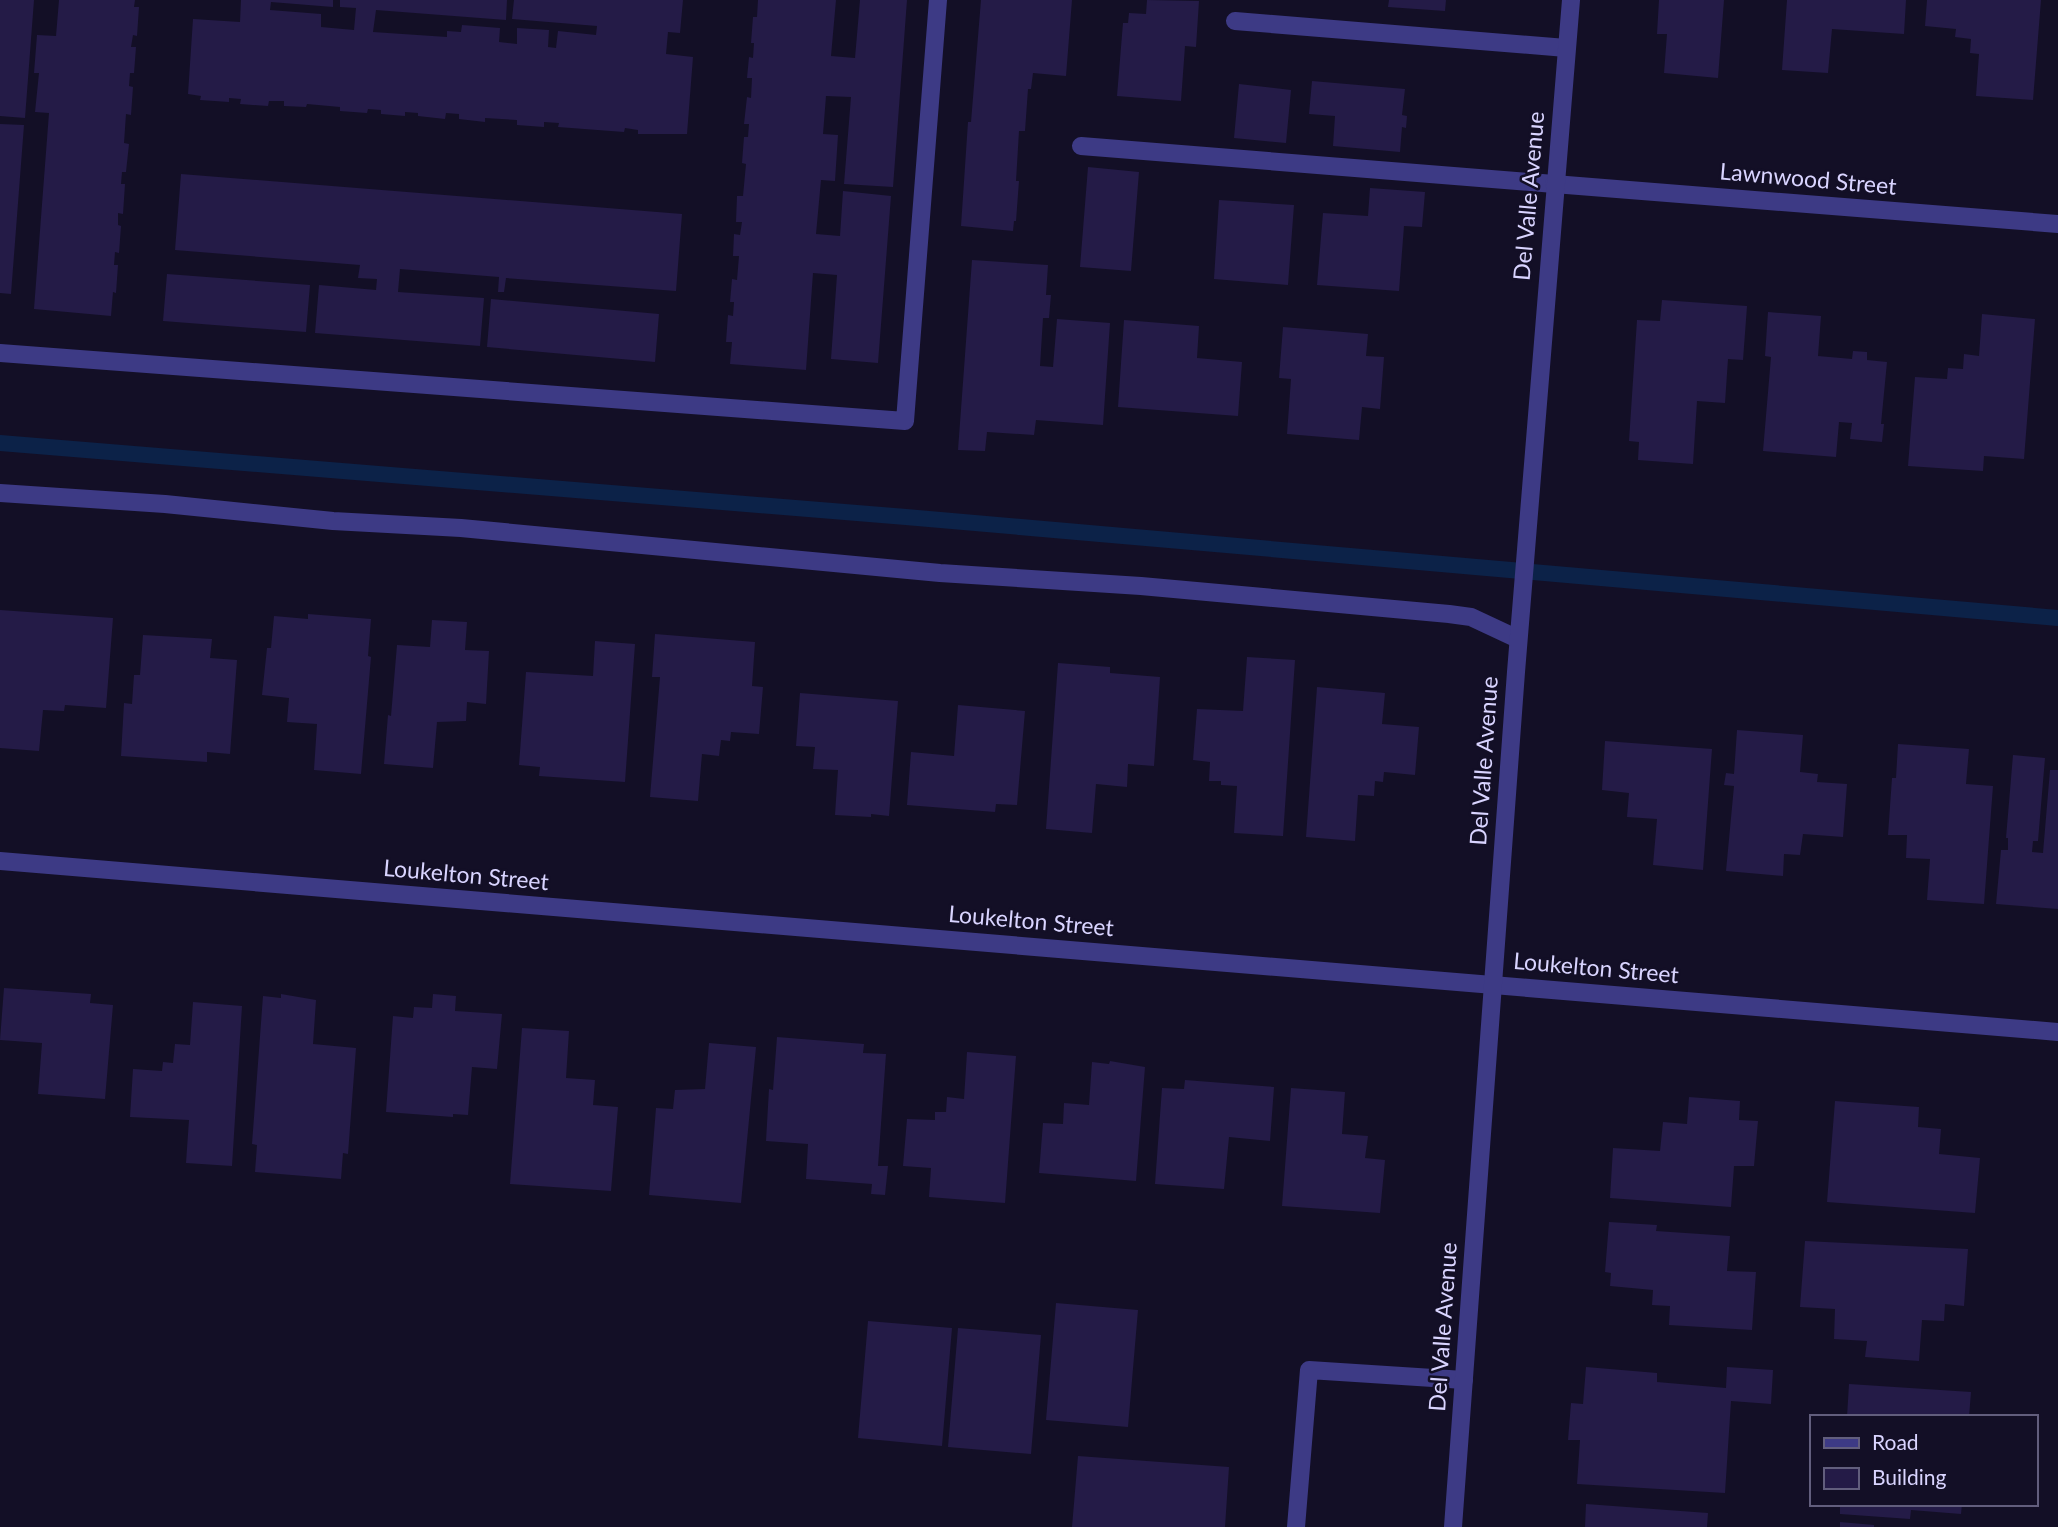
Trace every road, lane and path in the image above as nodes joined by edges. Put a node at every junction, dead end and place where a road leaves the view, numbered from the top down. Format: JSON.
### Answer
{"nodes":[{"id":1,"x":938,"y":0,"type":"edge"},
{"id":2,"x":1571,"y":0,"type":"edge"},
{"id":3,"x":1235,"y":21,"type":"dead end"},
{"id":4,"x":1566,"y":48,"type":"junction"},
{"id":5,"x":1081,"y":146,"type":"dead end"},
{"id":6,"x":1554,"y":184,"type":"junction"},
{"id":7,"x":2058,"y":224,"type":"edge"},
{"id":8,"x":0,"y":353,"type":"edge"},
{"id":9,"x":0,"y":493,"type":"edge"},
{"id":10,"x":1518,"y":639,"type":"junction"},
{"id":11,"x":0,"y":861,"type":"edge"},
{"id":12,"x":1492,"y":983,"type":"junction"},
{"id":13,"x":2058,"y":1032,"type":"edge"},
{"id":14,"x":1464,"y":1380,"type":"junction"},
{"id":15,"x":1296,"y":1527,"type":"edge"},
{"id":16,"x":1453,"y":1527,"type":"edge"}],
"edges":[{"from":1,"to":8,"type":"street"},
{"from":2,"to":4,"type":"street","name":"Del Valle Avenue"},
{"from":3,"to":4,"type":"street"},
{"from":4,"to":6,"type":"street","name":"Del Valle Avenue"},
{"from":5,"to":6,"type":"street","name":"Lawnwood Street"},
{"from":6,"to":7,"type":"street","name":"Lawnwood Street"},
{"from":6,"to":10,"type":"street","name":"Del Valle Avenue"},
{"from":9,"to":10,"type":"street"},
{"from":10,"to":12,"type":"street","name":"Del Valle Avenue"},
{"from":11,"to":12,"type":"street","name":"Loukelton Street"},
{"from":12,"to":13,"type":"street","name":"Loukelton Street"},
{"from":12,"to":14,"type":"street","name":"Del Valle Avenue"},
{"from":14,"to":15,"type":"street"},
{"from":14,"to":16,"type":"street","name":"Del Valle Avenue"}]}
